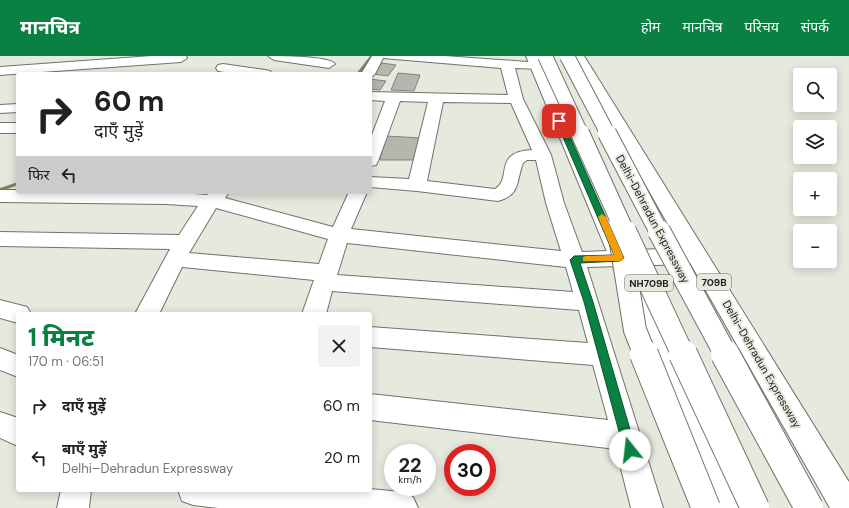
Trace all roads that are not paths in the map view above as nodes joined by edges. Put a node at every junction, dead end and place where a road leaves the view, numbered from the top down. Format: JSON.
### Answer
{"nodes":[{"id":1,"x":31,"y":56,"type":"edge"},
{"id":2,"x":69,"y":56,"type":"edge"},
{"id":3,"x":230,"y":56,"type":"edge"},
{"id":4,"x":274,"y":56,"type":"edge"},
{"id":5,"x":378,"y":56,"type":"edge"},
{"id":6,"x":388,"y":56,"type":"edge"},
{"id":7,"x":567,"y":56,"type":"edge"},
{"id":8,"x":578,"y":56,"type":"edge"},
{"id":9,"x":148,"y":58,"type":"edge"},
{"id":10,"x":333,"y":60,"type":"edge"},
{"id":11,"x":180,"y":61,"type":"edge"},
{"id":12,"x":527,"y":61,"type":"edge"},
{"id":13,"x":101,"y":65,"type":"edge"},
{"id":14,"x":0,"y":71,"type":"edge"},
{"id":15,"x":15,"y":71,"type":"junction"},
{"id":16,"x":58,"y":71,"type":"edge"},
{"id":17,"x":220,"y":71,"type":"edge"},
{"id":18,"x":138,"y":72,"type":"edge"},
{"id":19,"x":235,"y":72,"type":"edge"},
{"id":20,"x":322,"y":72,"type":"edge"},
{"id":21,"x":369,"y":72,"type":"edge"},
{"id":22,"x":0,"y":84,"type":"edge"},
{"id":23,"x":372,"y":96,"type":"edge"},
{"id":24,"x":394,"y":97,"type":"junction"},
{"id":25,"x":436,"y":99,"type":"junction"},
{"id":26,"x":516,"y":99,"type":"junction"},
{"id":27,"x":0,"y":108,"type":"edge"},
{"id":28,"x":16,"y":108,"type":"edge"},
{"id":29,"x":0,"y":128,"type":"edge"},
{"id":30,"x":16,"y":128,"type":"edge"},
{"id":31,"x":543,"y":155,"type":"junction"},
{"id":32,"x":372,"y":157,"type":"edge"},
{"id":33,"x":372,"y":182,"type":"edge"},
{"id":34,"x":417,"y":185,"type":"junction"},
{"id":35,"x":16,"y":189,"type":"edge"},
{"id":36,"x":357,"y":194,"type":"edge"},
{"id":37,"x":0,"y":196,"type":"edge"},
{"id":38,"x":216,"y":197,"type":"edge"},
{"id":39,"x":617,"y":214,"type":"junction"},
{"id":40,"x":339,"y":235,"type":"junction"},
{"id":41,"x":0,"y":239,"type":"edge"},
{"id":42,"x":180,"y":251,"type":"junction"},
{"id":43,"x":698,"y":255,"type":"junction"},
{"id":44,"x":620,"y":258,"type":"junction"},
{"id":45,"x":574,"y":260,"type":"junction"},
{"id":46,"x":325,"y":277,"type":"junction"},
{"id":47,"x":588,"y":302,"type":"junction"},
{"id":48,"x":0,"y":309,"type":"edge"},
{"id":49,"x":148,"y":312,"type":"edge"},
{"id":50,"x":315,"y":312,"type":"edge"},
{"id":51,"x":16,"y":313,"type":"edge"},
{"id":52,"x":372,"y":337,"type":"edge"},
{"id":53,"x":603,"y":355,"type":"junction"},
{"id":54,"x":0,"y":359,"type":"edge"},
{"id":55,"x":16,"y":365,"type":"edge"},
{"id":56,"x":372,"y":407,"type":"edge"},
{"id":57,"x":0,"y":425,"type":"edge"},
{"id":58,"x":16,"y":431,"type":"edge"},
{"id":59,"x":626,"y":436,"type":"junction"},
{"id":60,"x":76,"y":492,"type":"edge"},
{"id":61,"x":214,"y":492,"type":"edge"},
{"id":62,"x":287,"y":499,"type":"edge"},
{"id":63,"x":73,"y":508,"type":"edge"},
{"id":64,"x":402,"y":508,"type":"edge"},
{"id":65,"x":647,"y":508,"type":"edge"},
{"id":66,"x":706,"y":508,"type":"edge"},
{"id":67,"x":729,"y":508,"type":"edge"},
{"id":68,"x":755,"y":508,"type":"edge"},
{"id":69,"x":809,"y":508,"type":"edge"},
{"id":70,"x":847,"y":508,"type":"edge"}],
"edges":[{"from":1,"to":15,"type":"main road"},
{"from":2,"to":16,"type":"main road"},
{"from":3,"to":17,"type":"main road"},
{"from":4,"to":10,"type":"main road"},
{"from":5,"to":21,"type":"main road"},
{"from":6,"to":12,"type":"main road"},
{"from":7,"to":69,"type":"main road","name":"Delhi-Dehradun Expressway","number":"NH709B","bridge":true},
{"from":8,"to":43,"type":"main road","name":"Delhi–Dehradun Expressway","number":"709B"},
{"from":9,"to":11,"type":"main road"},
{"from":9,"to":13,"type":"main road"},
{"from":9,"to":18,"type":"main road"},
{"from":10,"to":20,"type":"main road"},
{"from":12,"to":26,"type":"main road"},
{"from":12,"to":39,"type":"main road","number":"NH709B","bridge":true},
{"from":12,"to":44,"type":"main road"},
{"from":13,"to":16,"type":"main road"},
{"from":14,"to":15,"type":"main road"},
{"from":15,"to":16,"type":"main road"},
{"from":15,"to":22,"type":"main road"},
{"from":17,"to":19,"type":"main road"},
{"from":23,"to":24,"type":"main road"},
{"from":24,"to":25,"type":"main road"},
{"from":24,"to":32,"type":"main road"},
{"from":25,"to":26,"type":"main road"},
{"from":25,"to":34,"type":"main road"},
{"from":26,"to":31,"type":"main road"},
{"from":27,"to":28,"type":"main road"},
{"from":29,"to":30,"type":"main road"},
{"from":31,"to":34,"type":"main road"},
{"from":31,"to":45,"type":"main road"},
{"from":33,"to":34,"type":"main road"},
{"from":35,"to":37,"type":"main road"},
{"from":36,"to":40,"type":"main road"},
{"from":37,"to":38,"type":"main road"},
{"from":38,"to":40,"type":"main road"},
{"from":38,"to":42,"type":"main road"},
{"from":39,"to":66,"type":"main road","bridge":true},
{"from":39,"to":68,"type":"main road","number":"NH709B","bridge":true},
{"from":40,"to":45,"type":"main road"},
{"from":40,"to":46,"type":"main road"},
{"from":41,"to":42,"type":"main road"},
{"from":42,"to":46,"type":"main road"},
{"from":42,"to":49,"type":"main road"},
{"from":43,"to":44,"type":"main road"},
{"from":43,"to":70,"type":"main road","name":"Delhi–Dehradun Expressway","number":"709B"},
{"from":44,"to":45,"type":"main road"},
{"from":44,"to":67,"type":"main road"},
{"from":45,"to":47,"type":"main road"},
{"from":46,"to":47,"type":"main road"},
{"from":46,"to":50,"type":"main road"},
{"from":47,"to":53,"type":"main road"},
{"from":48,"to":51,"type":"main road"},
{"from":52,"to":53,"type":"main road"},
{"from":53,"to":59,"type":"main road"},
{"from":54,"to":55,"type":"main road"},
{"from":56,"to":59,"type":"main road"},
{"from":57,"to":58,"type":"main road"},
{"from":59,"to":65,"type":"main road"},
{"from":60,"to":63,"type":"main road"},
{"from":61,"to":62,"type":"main road"},
{"from":62,"to":64,"type":"main road"}]}
